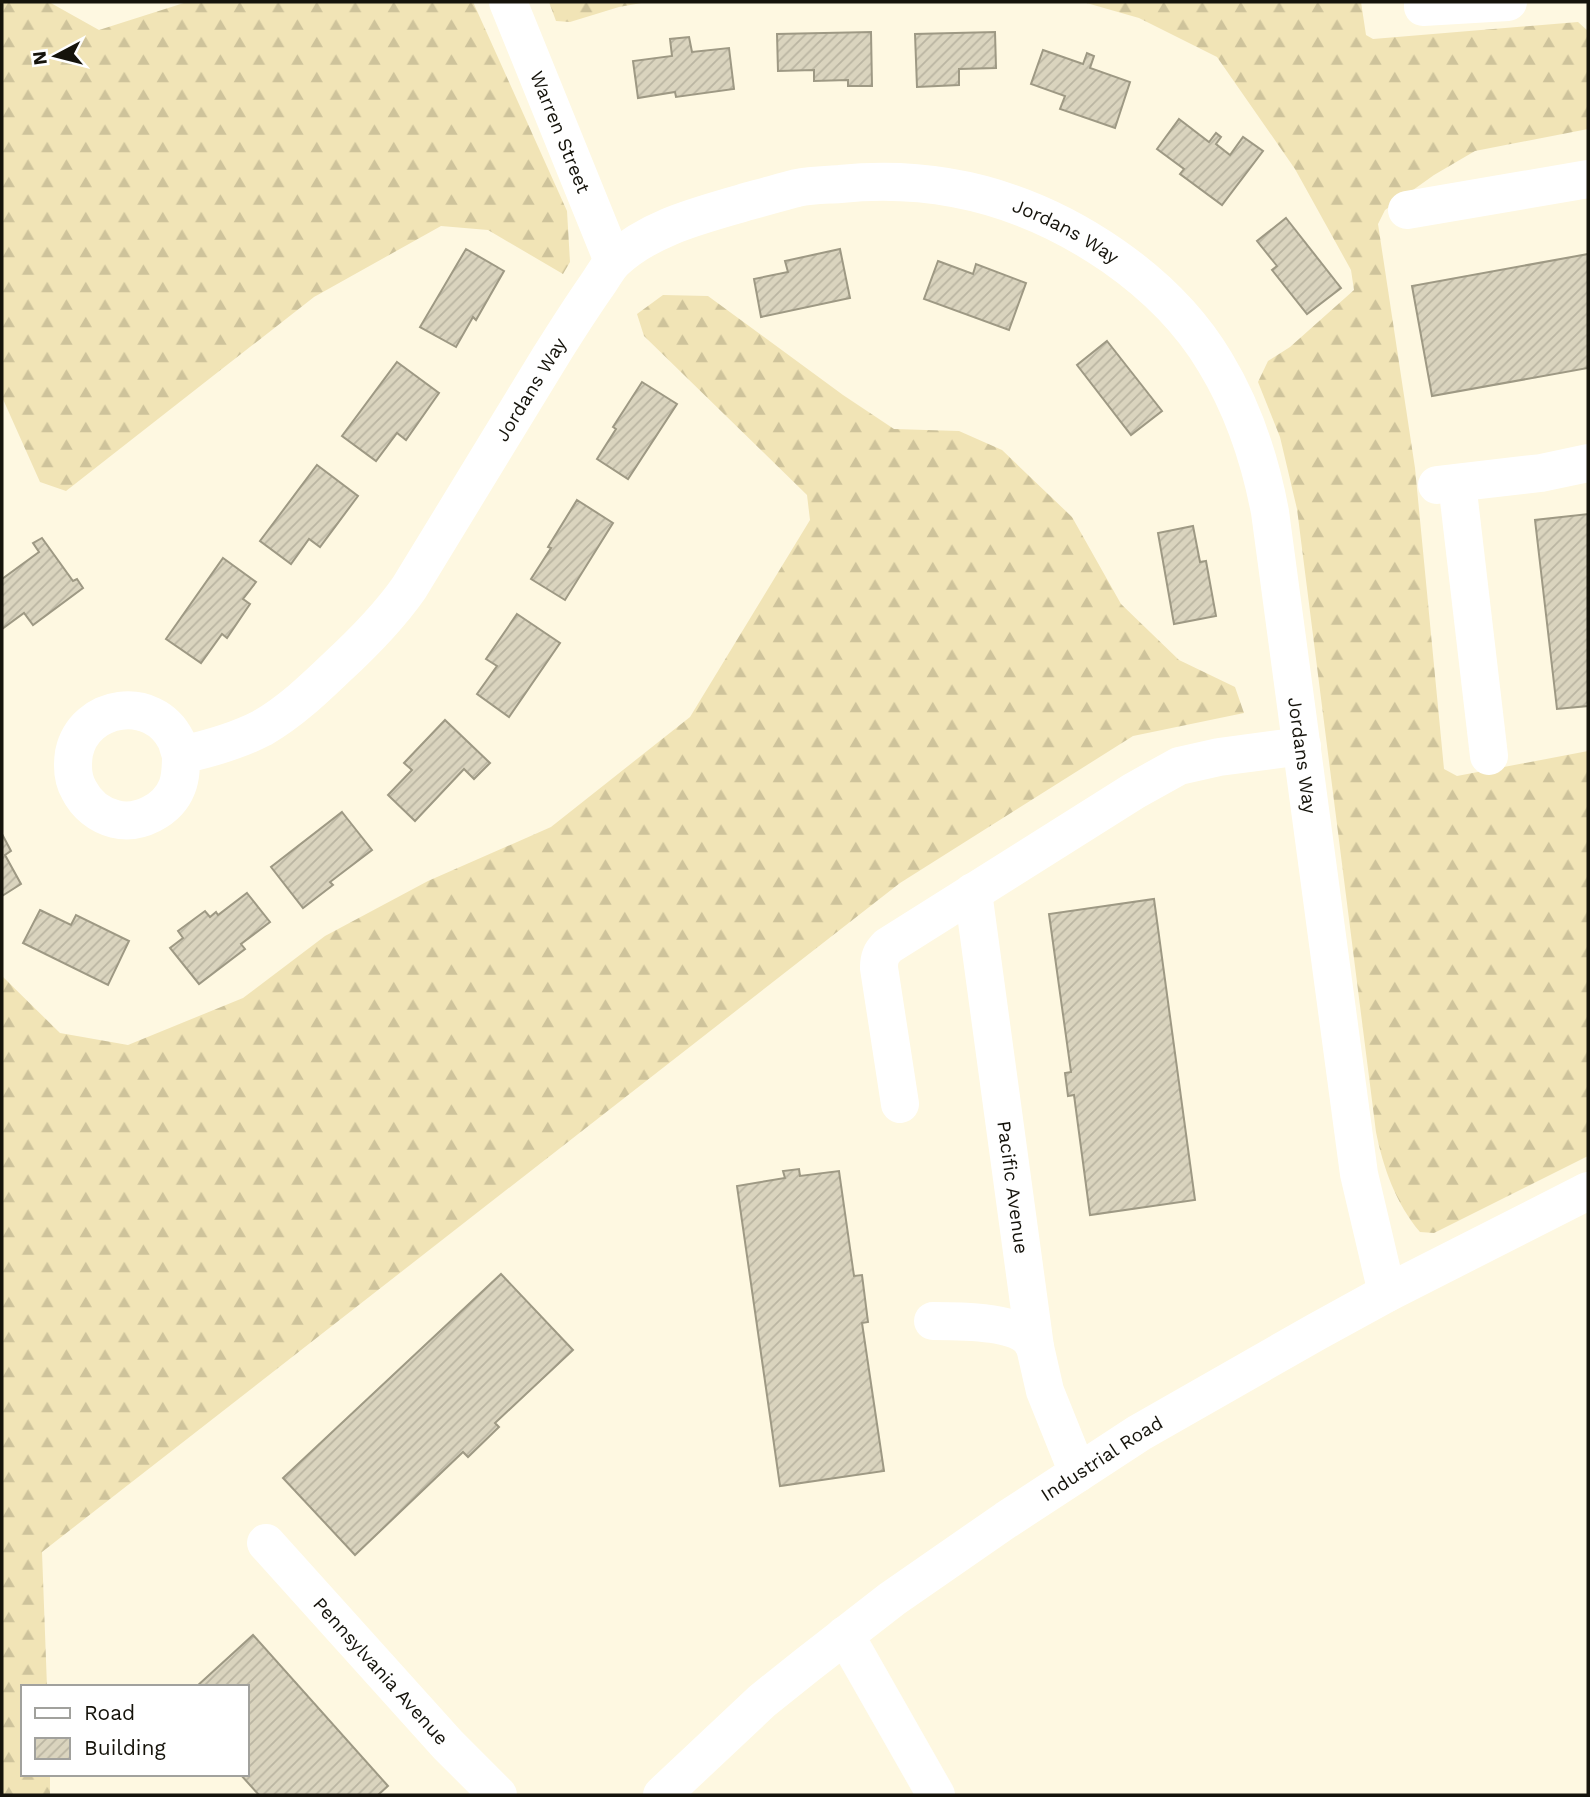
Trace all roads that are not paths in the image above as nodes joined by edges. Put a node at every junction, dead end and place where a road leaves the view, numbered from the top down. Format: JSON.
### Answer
{"nodes":[{"id":1,"x":508,"y":2,"type":"edge"},
{"id":2,"x":1423,"y":2,"type":"edge"},
{"id":3,"x":1508,"y":2,"type":"edge"},
{"id":4,"x":1588,"y":179,"type":"edge"},
{"id":5,"x":1407,"y":210,"type":"dead end"},
{"id":6,"x":613,"y":261,"type":"junction"},
{"id":7,"x":1588,"y":463,"type":"edge"},
{"id":8,"x":1302,"y":747,"type":"junction"},
{"id":9,"x":181,"y":755,"type":"dead end"},
{"id":10,"x":1489,"y":757,"type":"dead end"},
{"id":11,"x":973,"y":892,"type":"junction"},
{"id":12,"x":900,"y":1104,"type":"dead end"},
{"id":13,"x":1588,"y":1191,"type":"edge"},
{"id":14,"x":1387,"y":1293,"type":"junction"},
{"id":15,"x":933,"y":1321,"type":"dead end"},
{"id":16,"x":1035,"y":1348,"type":"junction"},
{"id":17,"x":1078,"y":1473,"type":"junction"},
{"id":18,"x":266,"y":1543,"type":"dead end"},
{"id":19,"x":845,"y":1635,"type":"junction"},
{"id":20,"x":498,"y":1795,"type":"edge"},
{"id":21,"x":662,"y":1795,"type":"edge"},
{"id":22,"x":936,"y":1795,"type":"edge"}],
"edges":[{"from":1,"to":6,"type":"street","name":"Warren Street"},
{"from":2,"to":3,"type":"street"},
{"from":4,"to":5,"type":"street"},
{"from":6,"to":8,"type":"street","name":"Jordans Way"},
{"from":6,"to":9,"type":"street","name":"Jordans Way"},
{"from":7,"to":10,"type":"street"},
{"from":8,"to":11,"type":"street"},
{"from":8,"to":14,"type":"street","name":"Jordans Way"},
{"from":11,"to":12,"type":"street"},
{"from":11,"to":16,"type":"street","name":"Pacific Avenue"},
{"from":13,"to":14,"type":"street","name":"Industrial Road"},
{"from":14,"to":17,"type":"street","name":"Industrial Road"},
{"from":15,"to":16,"type":"street"},
{"from":16,"to":17,"type":"street","name":"Pacific Avenue"},
{"from":17,"to":19,"type":"street","name":"Industrial Road"},
{"from":18,"to":20,"type":"street","name":"Pennsylvania Avenue"},
{"from":19,"to":21,"type":"street","name":"Industrial Road"},
{"from":19,"to":22,"type":"street"}]}
